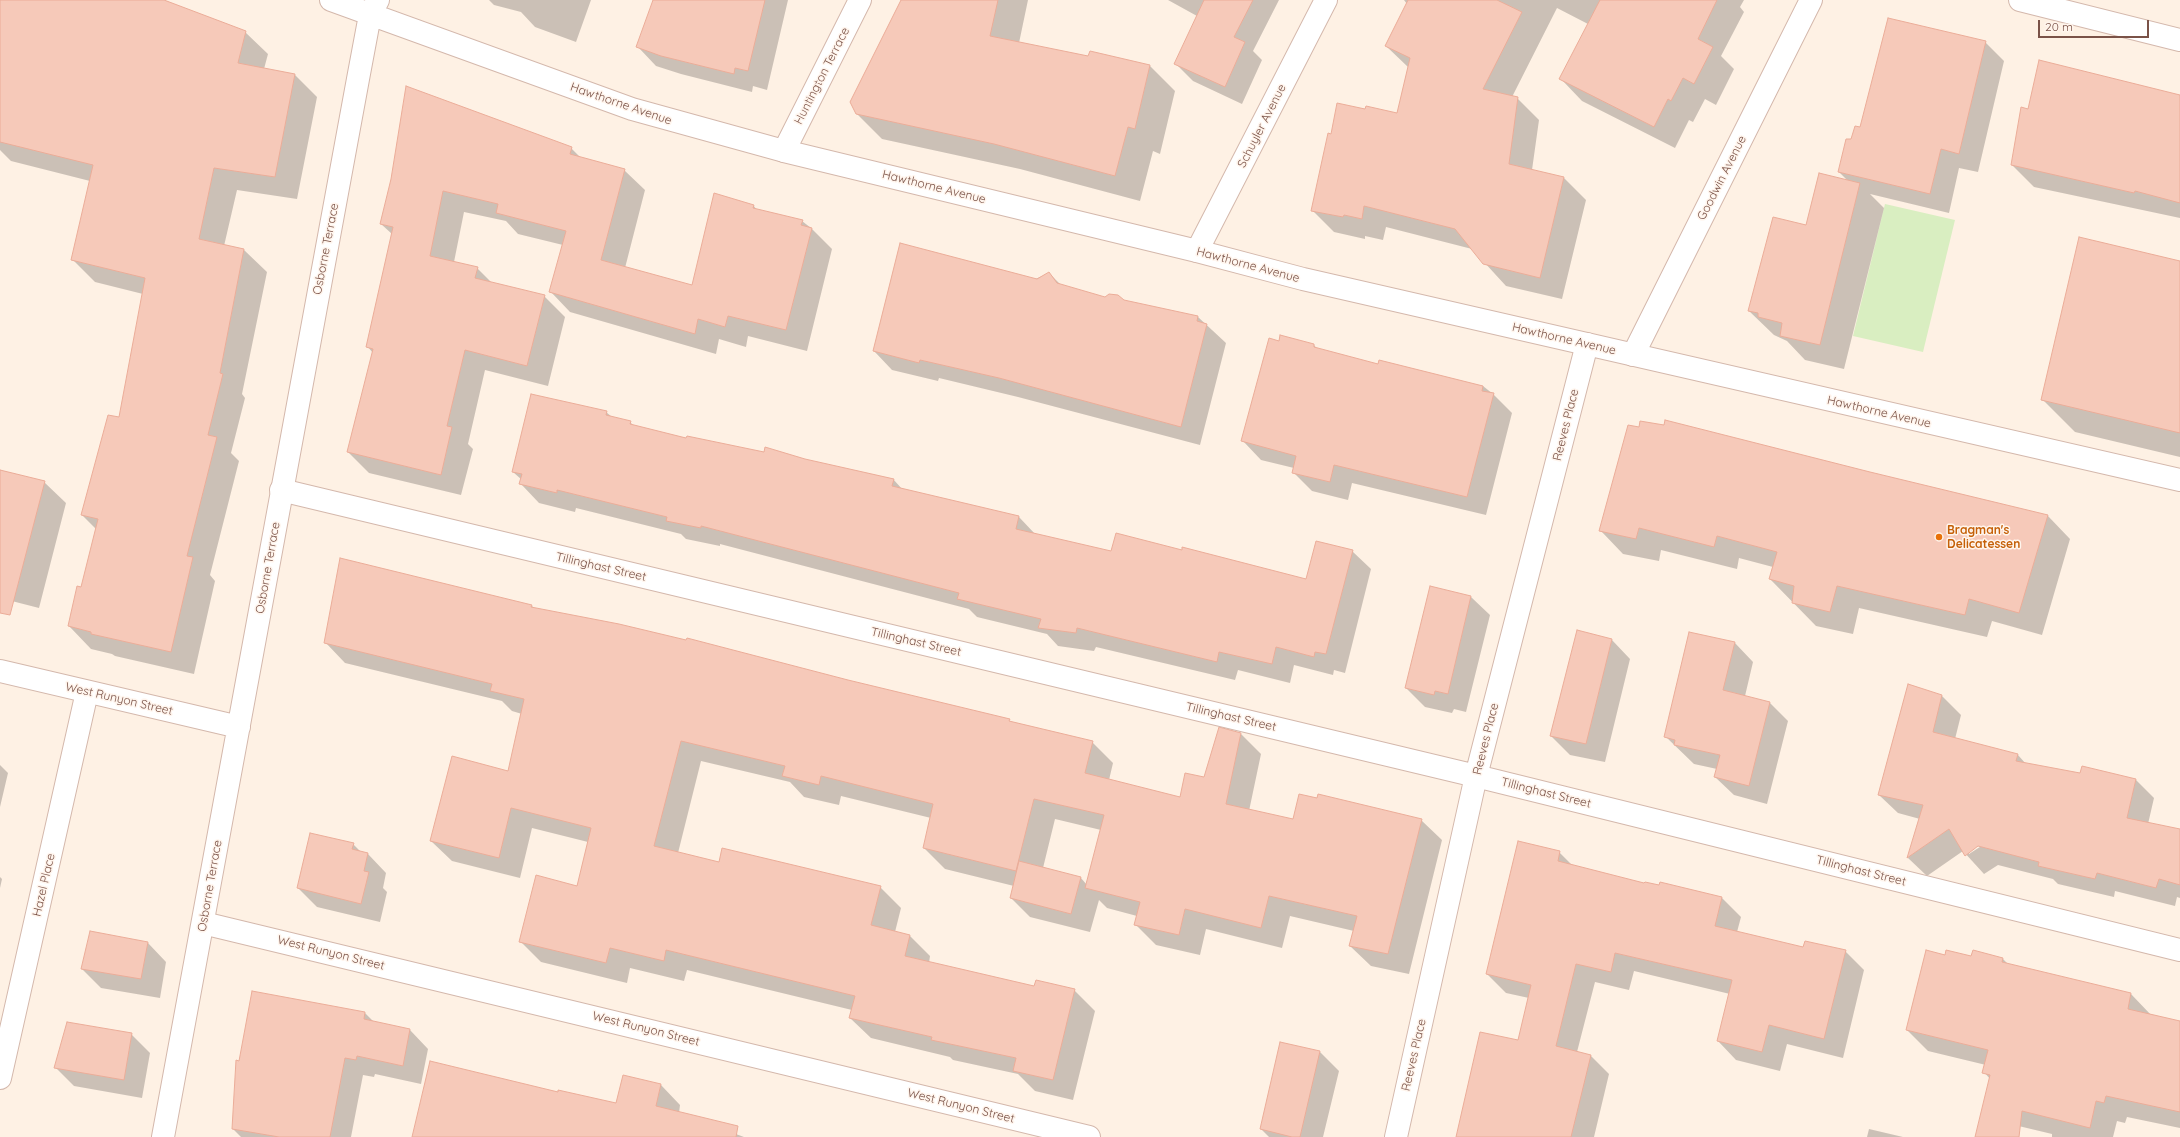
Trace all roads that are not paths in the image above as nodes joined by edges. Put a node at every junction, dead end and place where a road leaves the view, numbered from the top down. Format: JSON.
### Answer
{"nodes":[{"id":1,"x":331,"y":0,"type":"edge"},
{"id":2,"x":860,"y":0,"type":"edge"},
{"id":3,"x":1326,"y":0,"type":"edge"},
{"id":4,"x":1811,"y":0,"type":"edge"},
{"id":5,"x":2020,"y":0,"type":"edge"},
{"id":6,"x":374,"y":7,"type":"edge"},
{"id":7,"x":2180,"y":40,"type":"edge"},
{"id":8,"x":784,"y":151,"type":"junction"},
{"id":9,"x":1197,"y":251,"type":"junction"},
{"id":10,"x":1587,"y":344,"type":"junction"},
{"id":11,"x":1633,"y":356,"type":"junction"},
{"id":12,"x":2180,"y":480,"type":"edge"},
{"id":13,"x":281,"y":490,"type":"junction"},
{"id":14,"x":0,"y":671,"type":"edge"},
{"id":15,"x":87,"y":692,"type":"junction"},
{"id":16,"x":239,"y":727,"type":"junction"},
{"id":17,"x":1476,"y":776,"type":"junction"},
{"id":18,"x":204,"y":923,"type":"junction"},
{"id":19,"x":2180,"y":950,"type":"edge"},
{"id":20,"x":0,"y":1078,"type":"edge"},
{"id":21,"x":163,"y":1137,"type":"edge"},
{"id":22,"x":1085,"y":1137,"type":"edge"},
{"id":23,"x":1396,"y":1137,"type":"edge"}],
"edges":[{"from":1,"to":6,"type":"street","name":"Hawthorne Avenue"},
{"from":2,"to":8,"type":"street","name":"Huntington Terrace"},
{"from":3,"to":9,"type":"street","name":"Schuyler Avenue"},
{"from":4,"to":11,"type":"street","name":"Goodwin Avenue"},
{"from":5,"to":7,"type":"street"},
{"from":6,"to":8,"type":"street","name":"Hawthorne Avenue"},
{"from":6,"to":13,"type":"street","name":"Osborne Terrace"},
{"from":8,"to":9,"type":"street","name":"Hawthorne Avenue"},
{"from":9,"to":10,"type":"street","name":"Hawthorne Avenue"},
{"from":10,"to":11,"type":"street","name":"Hawthorne Avenue"},
{"from":10,"to":17,"type":"street","name":"Reeves Place"},
{"from":11,"to":12,"type":"street","name":"Hawthorne Avenue"},
{"from":13,"to":16,"type":"street","name":"Osborne Terrace"},
{"from":13,"to":17,"type":"street","name":"Tillinghast Street"},
{"from":14,"to":15,"type":"street","name":"West Runyon Street"},
{"from":15,"to":16,"type":"street","name":"West Runyon Street"},
{"from":15,"to":20,"type":"street","name":"Hazel Place"},
{"from":16,"to":18,"type":"street","name":"Osborne Terrace"},
{"from":17,"to":19,"type":"street","name":"Tillinghast Street"},
{"from":17,"to":23,"type":"street","name":"Reeves Place"},
{"from":18,"to":21,"type":"street","name":"Osborne Terrace"},
{"from":18,"to":22,"type":"street","name":"West Runyon Street"}]}
